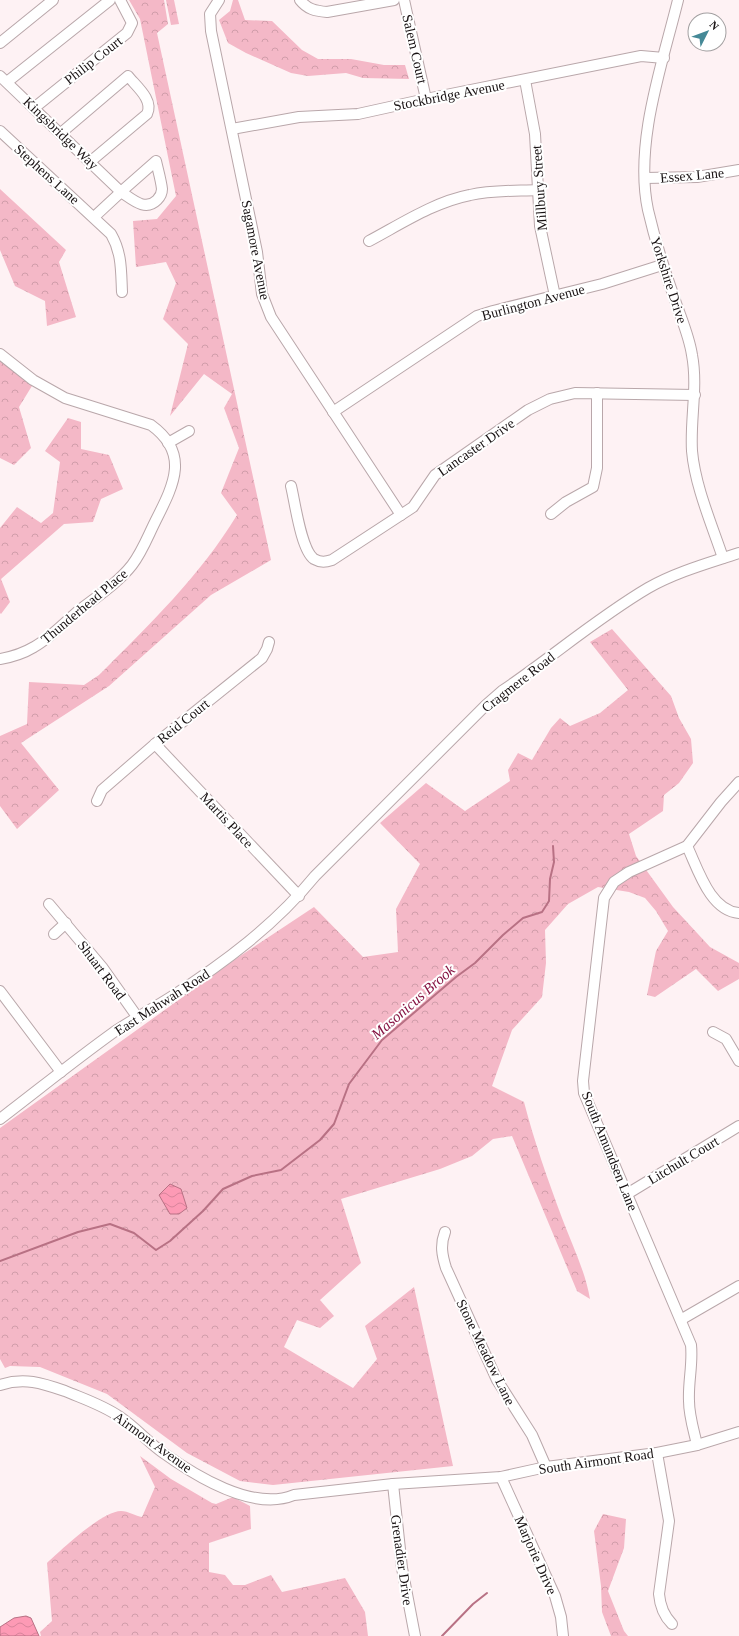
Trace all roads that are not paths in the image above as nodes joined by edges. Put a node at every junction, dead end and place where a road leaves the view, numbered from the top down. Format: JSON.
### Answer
{"nodes":[{"id":1,"x":53,"y":0,"type":"edge"},
{"id":2,"x":110,"y":0,"type":"edge"},
{"id":3,"x":219,"y":0,"type":"edge"},
{"id":4,"x":300,"y":0,"type":"edge"},
{"id":5,"x":394,"y":0,"type":"edge"},
{"id":6,"x":404,"y":0,"type":"edge"},
{"id":7,"x":678,"y":0,"type":"edge"},
{"id":8,"x":121,"y":2,"type":"edge"},
{"id":9,"x":0,"y":43,"type":"edge"},
{"id":10,"x":664,"y":58,"type":"junction"},
{"id":11,"x":4,"y":79,"type":"edge"},
{"id":12,"x":525,"y":80,"type":"junction"},
{"id":13,"x":426,"y":99,"type":"junction"},
{"id":14,"x":34,"y":108,"type":"junction"},
{"id":15,"x":232,"y":129,"type":"junction"},
{"id":16,"x":0,"y":131,"type":"edge"},
{"id":17,"x":61,"y":133,"type":"junction"},
{"id":18,"x":91,"y":161,"type":"junction"},
{"id":19,"x":739,"y":170,"type":"edge"},
{"id":20,"x":645,"y":178,"type":"junction"},
{"id":21,"x":538,"y":190,"type":"junction"},
{"id":22,"x":121,"y":192,"type":"junction"},
{"id":23,"x":94,"y":217,"type":"junction"},
{"id":24,"x":369,"y":241,"type":"dead end"},
{"id":25,"x":662,"y":265,"type":"junction"},
{"id":26,"x":122,"y":292,"type":"dead end"},
{"id":27,"x":555,"y":296,"type":"junction"},
{"id":28,"x":0,"y":354,"type":"edge"},
{"id":29,"x":597,"y":393,"type":"junction"},
{"id":30,"x":695,"y":395,"type":"junction"},
{"id":31,"x":333,"y":412,"type":"junction"},
{"id":32,"x":190,"y":431,"type":"dead end"},
{"id":33,"x":168,"y":443,"type":"junction"},
{"id":34,"x":291,"y":486,"type":"dead end"},
{"id":35,"x":551,"y":514,"type":"dead end"},
{"id":36,"x":401,"y":515,"type":"junction"},
{"id":37,"x":739,"y":553,"type":"edge"},
{"id":38,"x":723,"y":558,"type":"junction"},
{"id":39,"x":269,"y":642,"type":"dead end"},
{"id":40,"x":0,"y":659,"type":"edge"},
{"id":41,"x":155,"y":744,"type":"junction"},
{"id":42,"x":739,"y":782,"type":"edge"},
{"id":43,"x":98,"y":801,"type":"dead end"},
{"id":44,"x":687,"y":846,"type":"junction"},
{"id":45,"x":315,"y":876,"type":"joint"},
{"id":46,"x":299,"y":896,"type":"junction"},
{"id":47,"x":49,"y":904,"type":"dead end"},
{"id":48,"x":739,"y":913,"type":"edge"},
{"id":49,"x":66,"y":923,"type":"junction"},
{"id":50,"x":54,"y":934,"type":"dead end"},
{"id":51,"x":0,"y":991,"type":"edge"},
{"id":52,"x":138,"y":1018,"type":"junction"},
{"id":53,"x":713,"y":1032,"type":"dead end"},
{"id":54,"x":739,"y":1061,"type":"edge"},
{"id":55,"x":61,"y":1072,"type":"junction"},
{"id":56,"x":0,"y":1119,"type":"edge"},
{"id":57,"x":739,"y":1126,"type":"edge"},
{"id":58,"x":627,"y":1194,"type":"junction"},
{"id":59,"x":445,"y":1232,"type":"dead end"},
{"id":60,"x":739,"y":1286,"type":"edge"},
{"id":61,"x":682,"y":1319,"type":"junction"},
{"id":62,"x":0,"y":1385,"type":"edge"},
{"id":63,"x":739,"y":1432,"type":"edge"},
{"id":64,"x":697,"y":1445,"type":"junction"},
{"id":65,"x":657,"y":1453,"type":"junction"},
{"id":66,"x":546,"y":1467,"type":"junction"},
{"id":67,"x":501,"y":1477,"type":"junction"},
{"id":68,"x":450,"y":1479,"type":"joint"},
{"id":69,"x":393,"y":1484,"type":"junction"},
{"id":70,"x":672,"y":1624,"type":"dead end"},
{"id":71,"x":415,"y":1636,"type":"edge"},
{"id":72,"x":563,"y":1636,"type":"edge"}],
"edges":[{"from":1,"to":9,"type":"street"},
{"from":2,"to":11,"type":"street"},
{"from":3,"to":15,"type":"street","name":"Sagamore Avenue"},
{"from":4,"to":5,"type":"street"},
{"from":6,"to":13,"type":"street","name":"Salem Court"},
{"from":7,"to":10,"type":"street","name":"Yorkshire Drive"},
{"from":8,"to":14,"type":"street","name":"Philip Court"},
{"from":10,"to":12,"type":"street","name":"Stockbridge Avenue"},
{"from":10,"to":20,"type":"street","name":"Yorkshire Drive"},
{"from":11,"to":14,"type":"street","name":"Kingsbridge Way"},
{"from":12,"to":13,"type":"street","name":"Stockbridge Avenue"},
{"from":12,"to":21,"type":"street","name":"Millbury Street"},
{"from":13,"to":15,"type":"street","name":"Stockbridge Avenue"},
{"from":14,"to":17,"type":"street","name":"Kingsbridge Way"},
{"from":15,"to":31,"type":"street","name":"Sagamore Avenue"},
{"from":16,"to":23,"type":"street","name":"Stephens Lane"},
{"from":17,"to":18,"type":"street","name":"Kingsbridge Way"},
{"from":17,"to":18,"type":"street"},
{"from":18,"to":22,"type":"street","name":"Kingsbridge Way"},
{"from":19,"to":20,"type":"street","name":"Essex Lane"},
{"from":20,"to":25,"type":"street","name":"Yorkshire Drive"},
{"from":21,"to":24,"type":"street"},
{"from":21,"to":27,"type":"street","name":"Millbury Street"},
{"from":22,"to":22,"type":"street","name":"Kingsbridge Way"},
{"from":22,"to":23,"type":"street"},
{"from":23,"to":26,"type":"street","name":"Stephens Lane"},
{"from":25,"to":27,"type":"street","name":"Burlington Avenue"},
{"from":25,"to":30,"type":"street","name":"Yorkshire Drive"},
{"from":27,"to":31,"type":"street","name":"Burlington Avenue"},
{"from":28,"to":33,"type":"street","name":"Thunderhead Place"},
{"from":29,"to":30,"type":"street","name":"Lancaster Drive"},
{"from":29,"to":35,"type":"street"},
{"from":29,"to":36,"type":"street","name":"Lancaster Drive"},
{"from":30,"to":38,"type":"street","name":"Yorkshire Drive"},
{"from":31,"to":36,"type":"street","name":"Sagamore Avenue"},
{"from":32,"to":33,"type":"street"},
{"from":33,"to":40,"type":"street","name":"Thunderhead Place"},
{"from":34,"to":36,"type":"street","name":"Lancaster Drive"},
{"from":37,"to":38,"type":"street","name":"Cragmere Road"},
{"from":38,"to":45,"type":"street","name":"Cragmere Road"},
{"from":39,"to":41,"type":"street","name":"Reid Court"},
{"from":41,"to":43,"type":"street","name":"Reid Court"},
{"from":41,"to":46,"type":"street","name":"Martis Place"},
{"from":42,"to":44,"type":"street"},
{"from":44,"to":48,"type":"street"},
{"from":44,"to":58,"type":"street","name":"South Amundsen Lane"},
{"from":45,"to":46,"type":"street","name":"East Mahwah Road"},
{"from":46,"to":52,"type":"street","name":"East Mahwah Road"},
{"from":47,"to":49,"type":"street","name":"Shuart Road"},
{"from":49,"to":50,"type":"street"},
{"from":49,"to":52,"type":"street","name":"Shuart Road"},
{"from":51,"to":55,"type":"street"},
{"from":52,"to":55,"type":"street","name":"East Mahwah Road"},
{"from":53,"to":54,"type":"street"},
{"from":55,"to":56,"type":"street","name":"East Mahwah Road"},
{"from":57,"to":58,"type":"street","name":"Litchult Court"},
{"from":58,"to":61,"type":"street","name":"South Amundsen Lane"},
{"from":59,"to":66,"type":"street","name":"Stone Meadow Lane"},
{"from":60,"to":61,"type":"street"},
{"from":61,"to":64,"type":"street","name":"South Amundsen Lane"},
{"from":62,"to":69,"type":"street","name":"Airmont Avenue"},
{"from":63,"to":64,"type":"street","name":"South Airmont Road"},
{"from":64,"to":65,"type":"street","name":"South Airmont Road"},
{"from":65,"to":66,"type":"street","name":"South Airmont Road"},
{"from":65,"to":70,"type":"street"},
{"from":66,"to":67,"type":"street","name":"South Airmont Road"},
{"from":67,"to":68,"type":"street","name":"South Airmont Road"},
{"from":67,"to":72,"type":"street","name":"Marjorie Drive"},
{"from":68,"to":69,"type":"street","name":"Airmont Avenue"},
{"from":69,"to":71,"type":"street","name":"Grenadier Drive"}]}
